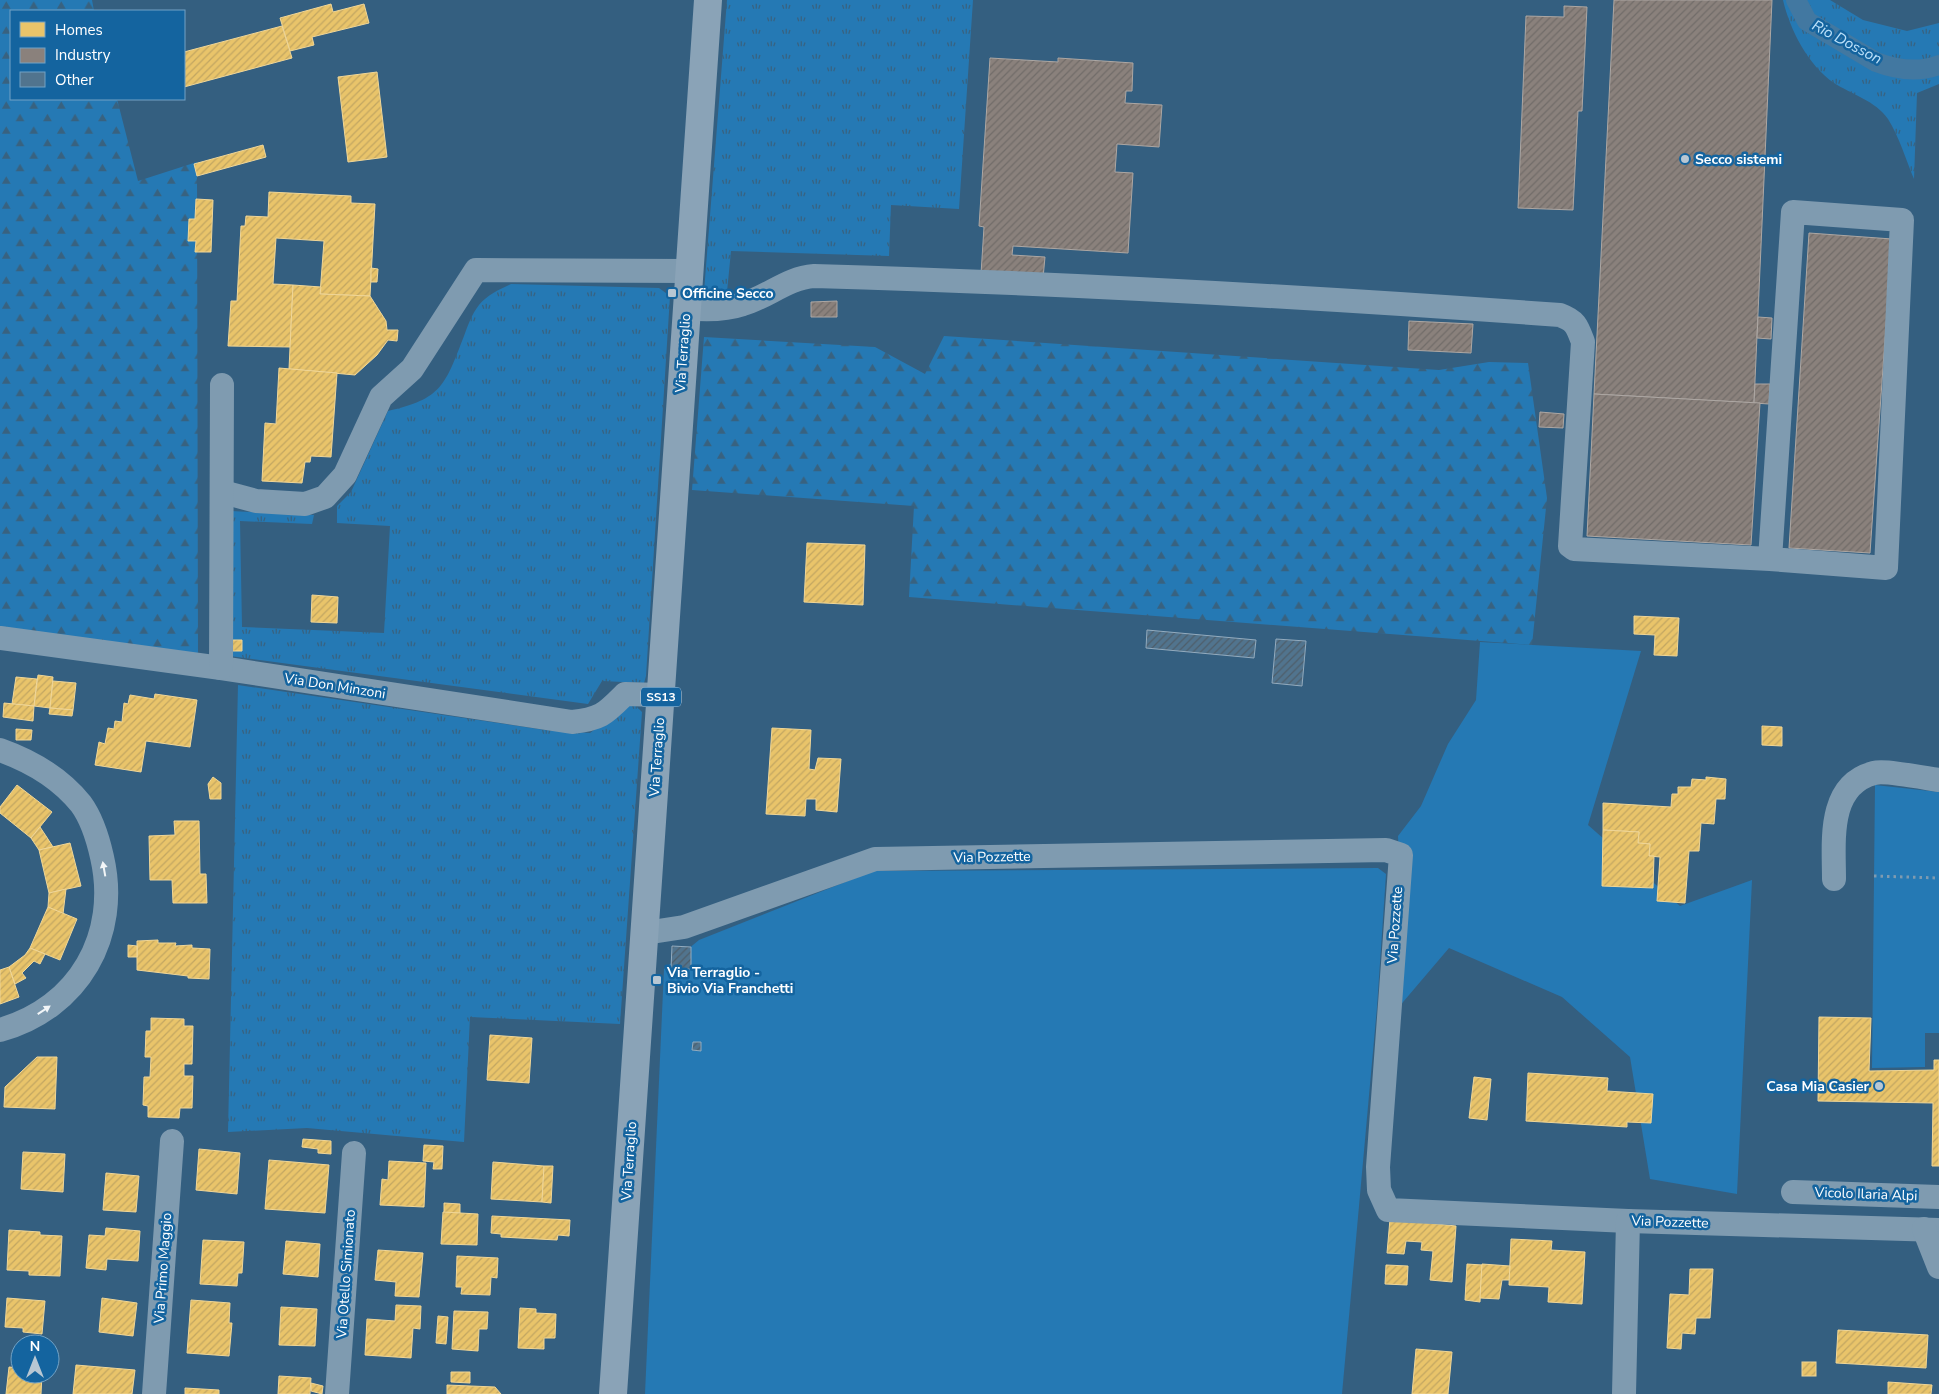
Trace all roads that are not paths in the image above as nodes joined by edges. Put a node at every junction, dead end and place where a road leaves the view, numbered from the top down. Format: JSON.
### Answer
{"nodes":[{"id":1,"x":708,"y":0,"type":"edge"},
{"id":2,"x":688,"y":271,"type":"junction"},
{"id":3,"x":686,"y":308,"type":"junction"},
{"id":4,"x":222,"y":385,"type":"dead end"},
{"id":5,"x":223,"y":492,"type":"junction"},
{"id":6,"x":1770,"y":559,"type":"junction"},
{"id":7,"x":0,"y":638,"type":"edge"},
{"id":8,"x":221,"y":668,"type":"junction"},
{"id":9,"x":661,"y":695,"type":"junction"},
{"id":10,"x":0,"y":750,"type":"edge"},
{"id":11,"x":1939,"y":780,"type":"edge"},
{"id":12,"x":1834,"y":879,"type":"dead end"},
{"id":13,"x":645,"y":933,"type":"junction"},
{"id":14,"x":0,"y":1030,"type":"edge"},
{"id":15,"x":172,"y":1141,"type":"dead end"},
{"id":16,"x":354,"y":1153,"type":"dead end"},
{"id":17,"x":1793,"y":1192,"type":"dead end"},
{"id":18,"x":1939,"y":1196,"type":"edge"},
{"id":19,"x":1628,"y":1221,"type":"junction"},
{"id":20,"x":1932,"y":1230,"type":"edge"},
{"id":21,"x":1939,"y":1267,"type":"edge"},
{"id":22,"x":154,"y":1394,"type":"edge"},
{"id":23,"x":337,"y":1394,"type":"edge"},
{"id":24,"x":613,"y":1394,"type":"edge"},
{"id":25,"x":1624,"y":1394,"type":"edge"}],
"edges":[{"from":1,"to":2,"type":"main road","name":"Via Terraglio","number":"SS13"},
{"from":2,"to":3,"type":"main road","name":"Via Terraglio","number":"SS13"},
{"from":2,"to":5,"type":"street"},
{"from":3,"to":6,"type":"street"},
{"from":3,"to":9,"type":"main road","name":"Via Terraglio","number":"SS13"},
{"from":4,"to":5,"type":"street"},
{"from":5,"to":8,"type":"street"},
{"from":6,"to":6,"type":"street"},
{"from":7,"to":8,"type":"street","name":"Via Don Minzoni"},
{"from":8,"to":9,"type":"street","name":"Via Don Minzoni"},
{"from":9,"to":13,"type":"main road","name":"Via Terraglio","number":"SS13"},
{"from":14,"to":10,"type":"street","one_way":true},
{"from":11,"to":12,"type":"street"},
{"from":13,"to":19,"type":"street","name":"Via Pozzette"},
{"from":13,"to":24,"type":"main road","name":"Via Terraglio","number":"SS13"},
{"from":15,"to":22,"type":"street","name":"Via Primo Maggio"},
{"from":16,"to":23,"type":"street","name":"Via Otello Simionato"},
{"from":17,"to":18,"type":"street","name":"Vicolo Ilaria Alpi"},
{"from":19,"to":20,"type":"street","name":"Via Pozzette"},
{"from":19,"to":25,"type":"street"},
{"from":20,"to":21,"type":"street"}]}
